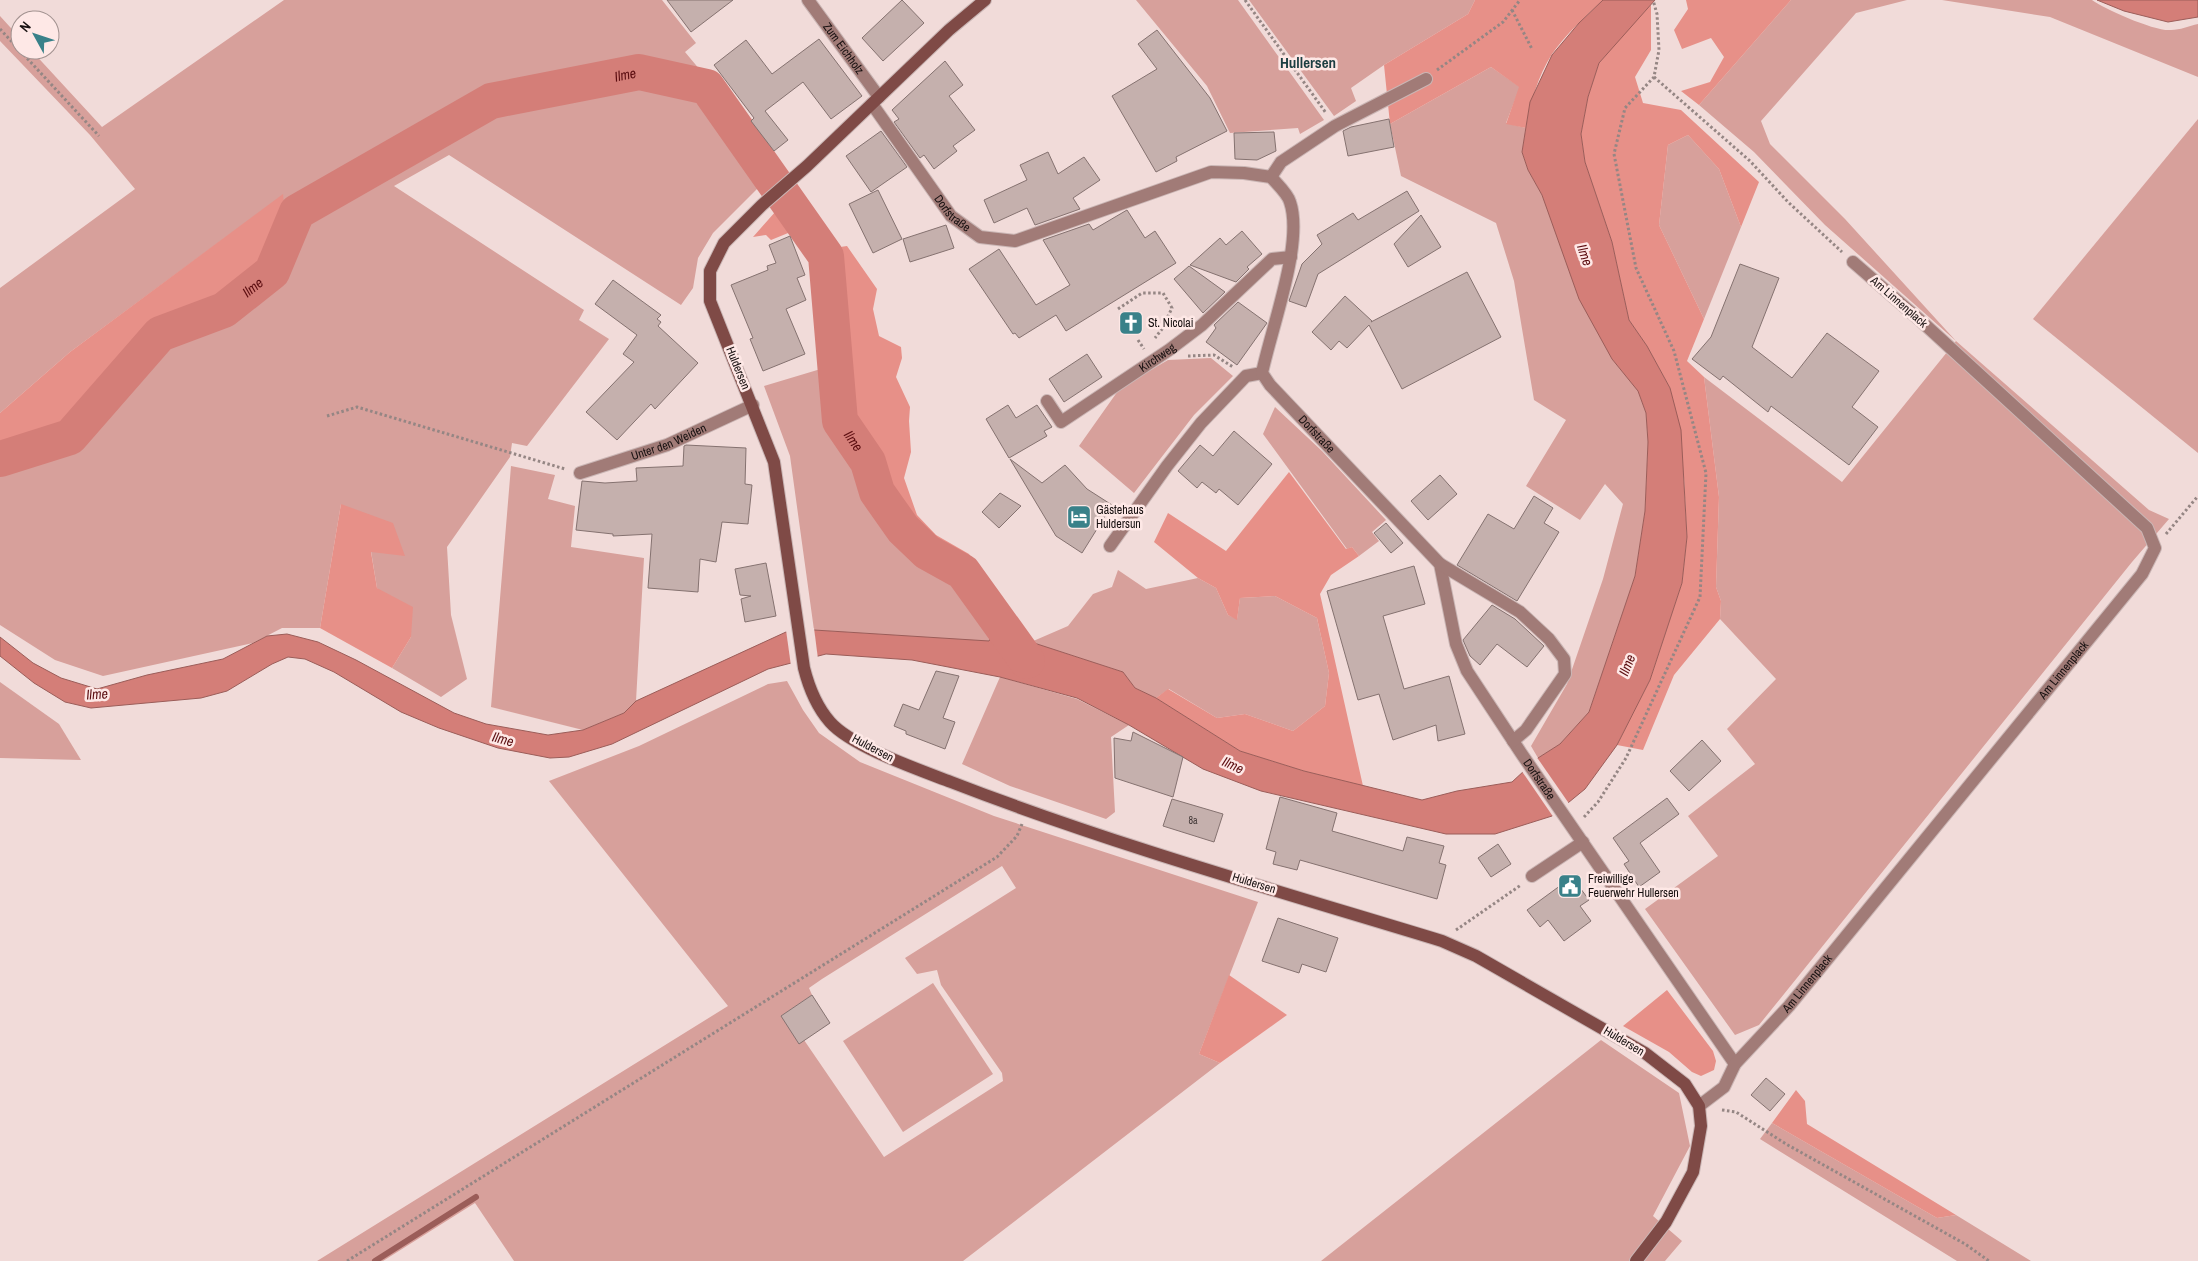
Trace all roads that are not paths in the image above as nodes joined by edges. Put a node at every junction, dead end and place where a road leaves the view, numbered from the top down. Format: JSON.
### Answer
{"nodes":[{"id":1,"x":808,"y":0,"type":"edge"},
{"id":2,"x":985,"y":0,"type":"edge"},
{"id":3,"x":1426,"y":79,"type":"road end"},
{"id":4,"x":876,"y":100,"type":"junction"},
{"id":5,"x":1272,"y":178,"type":"junction"},
{"id":6,"x":1291,"y":257,"type":"junction"},
{"id":7,"x":1853,"y":262,"type":"road end"},
{"id":8,"x":1262,"y":372,"type":"junction"},
{"id":9,"x":1047,"y":401,"type":"dead end"},
{"id":10,"x":753,"y":405,"type":"junction"},
{"id":11,"x":580,"y":473,"type":"road end"},
{"id":12,"x":1110,"y":546,"type":"dead end"},
{"id":13,"x":1440,"y":564,"type":"junction"},
{"id":14,"x":1512,"y":741,"type":"junction"},
{"id":15,"x":1583,"y":842,"type":"junction"},
{"id":16,"x":1532,"y":876,"type":"road end"},
{"id":17,"x":1735,"y":1064,"type":"junction"},
{"id":18,"x":1699,"y":1106,"type":"junction"},
{"id":19,"x":1636,"y":1261,"type":"edge"}],
"edges":[{"from":1,"to":4,"type":"street","name":"Zum Eichholz"},
{"from":2,"to":4,"type":"street","name":"Huldersen"},
{"from":3,"to":5,"type":"street"},
{"from":4,"to":5,"type":"street","name":"Dorfstraße"},
{"from":4,"to":10,"type":"street","name":"Huldersen"},
{"from":5,"to":6,"type":"street"},
{"from":6,"to":8,"type":"street"},
{"from":6,"to":9,"type":"street","name":"Kirchweg"},
{"from":7,"to":17,"type":"street","name":"Am Linnenplack"},
{"from":8,"to":12,"type":"street"},
{"from":8,"to":13,"type":"street","name":"Dorfstraße"},
{"from":10,"to":11,"type":"street","name":"Unter den Weiden"},
{"from":10,"to":18,"type":"street","name":"Huldersen"},
{"from":13,"to":14,"type":"street","name":"Dorfstraße"},
{"from":13,"to":14,"type":"street"},
{"from":14,"to":15,"type":"street","name":"Dorfstraße"},
{"from":15,"to":16,"type":"street"},
{"from":15,"to":17,"type":"street","name":"Dorfstraße"},
{"from":17,"to":18,"type":"street","name":"Am Linnenplack"},
{"from":18,"to":19,"type":"street"}]}
